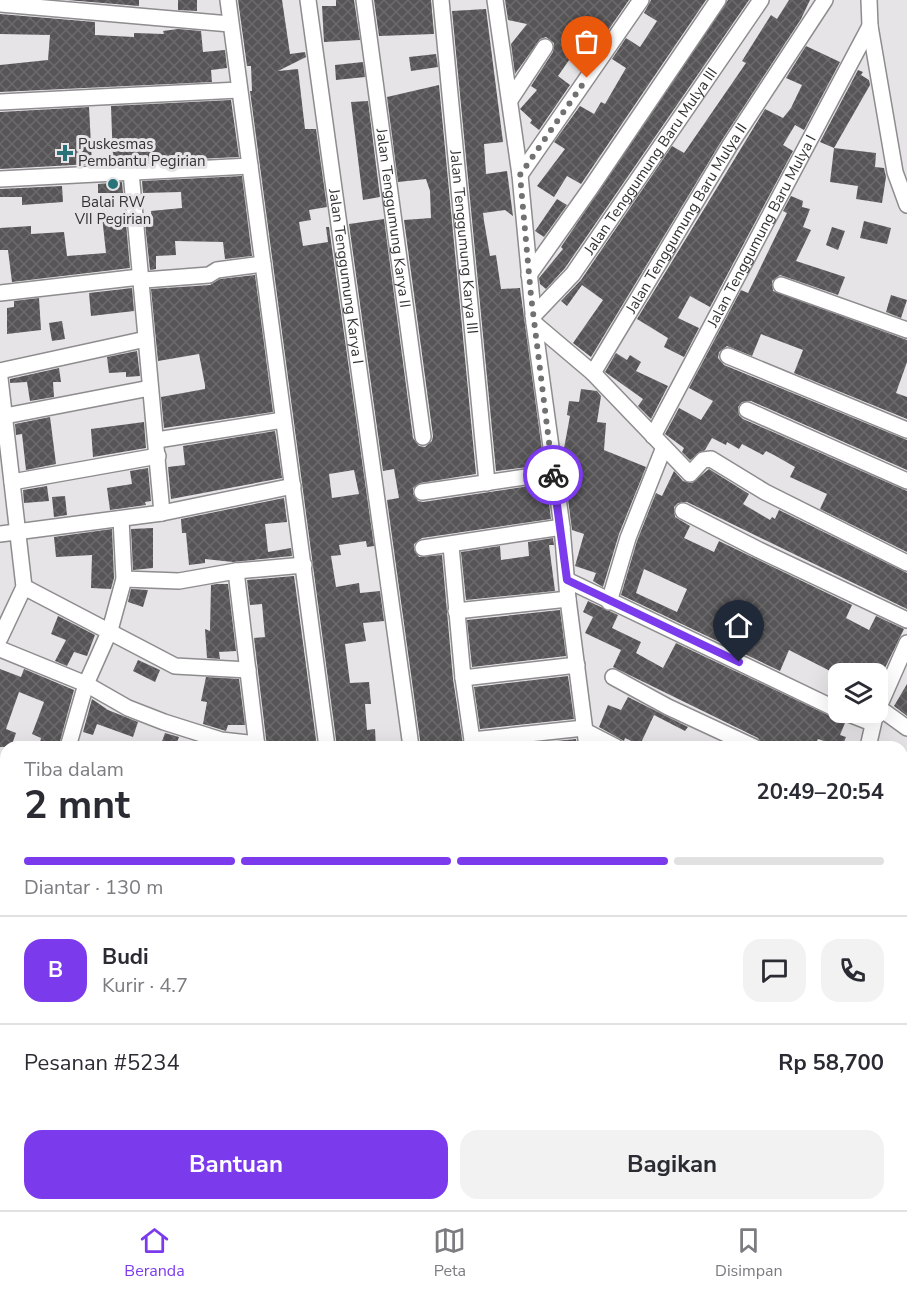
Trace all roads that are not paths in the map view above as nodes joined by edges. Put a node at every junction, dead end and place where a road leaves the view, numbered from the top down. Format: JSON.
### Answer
{"nodes":[{"id":1,"x":228,"y":0,"type":"edge"},
{"id":2,"x":308,"y":0,"type":"edge"},
{"id":3,"x":364,"y":0,"type":"edge"},
{"id":4,"x":441,"y":0,"type":"edge"},
{"id":5,"x":495,"y":0,"type":"edge"},
{"id":6,"x":640,"y":0,"type":"edge"},
{"id":7,"x":718,"y":0,"type":"edge"},
{"id":8,"x":761,"y":0,"type":"edge"},
{"id":9,"x":825,"y":0,"type":"edge"},
{"id":10,"x":869,"y":0,"type":"edge"},
{"id":11,"x":0,"y":4,"type":"edge"},
{"id":12,"x":230,"y":24,"type":"junction"},
{"id":13,"x":870,"y":26,"type":"junction"},
{"id":14,"x":545,"y":46,"type":"dead end"},
{"id":15,"x":240,"y":90,"type":"junction"},
{"id":16,"x":510,"y":100,"type":"junction"},
{"id":17,"x":0,"y":102,"type":"edge"},
{"id":18,"x":250,"y":166,"type":"junction"},
{"id":19,"x":131,"y":172,"type":"junction"},
{"id":20,"x":520,"y":175,"type":"junction"},
{"id":21,"x":0,"y":179,"type":"edge"},
{"id":22,"x":907,"y":184,"type":"edge"},
{"id":23,"x":907,"y":205,"type":"edge"},
{"id":24,"x":263,"y":264,"type":"junction"},
{"id":25,"x":529,"y":275,"type":"junction"},
{"id":26,"x":140,"y":277,"type":"junction"},
{"id":27,"x":781,"y":285,"type":"dead end"},
{"id":28,"x":0,"y":293,"type":"edge"},
{"id":29,"x":533,"y":320,"type":"junction"},
{"id":30,"x":907,"y":330,"type":"edge"},
{"id":31,"x":146,"y":339,"type":"junction"},
{"id":32,"x":728,"y":356,"type":"dead end"},
{"id":33,"x":593,"y":373,"type":"junction"},
{"id":34,"x":0,"y":379,"type":"edge"},
{"id":35,"x":150,"y":388,"type":"junction"},
{"id":36,"x":747,"y":410,"type":"dead end"},
{"id":37,"x":5,"y":416,"type":"junction"},
{"id":38,"x":283,"y":420,"type":"junction"},
{"id":39,"x":907,"y":430,"type":"edge"},
{"id":40,"x":423,"y":437,"type":"dead end"},
{"id":41,"x":157,"y":440,"type":"junction"},
{"id":42,"x":659,"y":442,"type":"junction"},
{"id":43,"x":158,"y":456,"type":"junction"},
{"id":44,"x":4,"y":457,"type":"edge"},
{"id":45,"x":553,"y":473,"type":"junction"},
{"id":46,"x":907,"y":481,"type":"edge"},
{"id":47,"x":12,"y":482,"type":"junction"},
{"id":48,"x":487,"y":483,"type":"junction"},
{"id":49,"x":293,"y":486,"type":"junction"},
{"id":50,"x":422,"y":492,"type":"dead end"},
{"id":51,"x":682,"y":511,"type":"dead end"},
{"id":52,"x":162,"y":513,"type":"junction"},
{"id":53,"x":121,"y":519,"type":"junction"},
{"id":54,"x":562,"y":527,"type":"junction"},
{"id":55,"x":19,"y":532,"type":"junction"},
{"id":56,"x":0,"y":534,"type":"edge"},
{"id":57,"x":451,"y":546,"type":"junction"},
{"id":58,"x":423,"y":548,"type":"dead end"},
{"id":59,"x":907,"y":563,"type":"edge"},
{"id":60,"x":304,"y":565,"type":"junction"},
{"id":61,"x":236,"y":571,"type":"junction"},
{"id":62,"x":123,"y":579,"type":"junction"},
{"id":63,"x":567,"y":580,"type":"junction"},
{"id":64,"x":24,"y":587,"type":"junction"},
{"id":65,"x":568,"y":599,"type":"junction"},
{"id":66,"x":609,"y":602,"type":"junction"},
{"id":67,"x":456,"y":611,"type":"junction"},
{"id":68,"x":907,"y":620,"type":"edge"},
{"id":69,"x":110,"y":630,"type":"junction"},
{"id":70,"x":0,"y":638,"type":"edge"},
{"id":71,"x":0,"y":649,"type":"edge"},
{"id":72,"x":906,"y":650,"type":"edge"},
{"id":73,"x":577,"y":665,"type":"junction"},
{"id":74,"x":248,"y":670,"type":"junction"},
{"id":75,"x":463,"y":678,"type":"junction"},
{"id":76,"x":613,"y":678,"type":"dead end"},
{"id":77,"x":87,"y":684,"type":"junction"},
{"id":78,"x":888,"y":688,"type":"edge"},
{"id":79,"x":828,"y":705,"type":"edge"},
{"id":80,"x":888,"y":719,"type":"edge"},
{"id":81,"x":874,"y":723,"type":"edge"},
{"id":82,"x":907,"y":728,"type":"edge"},
{"id":83,"x":584,"y":729,"type":"junction"},
{"id":84,"x":70,"y":741,"type":"edge"},
{"id":85,"x":228,"y":741,"type":"edge"},
{"id":86,"x":257,"y":741,"type":"edge"},
{"id":87,"x":326,"y":741,"type":"edge"},
{"id":88,"x":410,"y":741,"type":"edge"},
{"id":89,"x":472,"y":741,"type":"edge"},
{"id":90,"x":488,"y":741,"type":"edge"},
{"id":91,"x":586,"y":741,"type":"edge"},
{"id":92,"x":605,"y":741,"type":"edge"},
{"id":93,"x":741,"y":741,"type":"edge"},
{"id":94,"x":869,"y":741,"type":"edge"}],
"edges":[{"from":1,"to":12,"type":"street"},
{"from":2,"to":88,"type":"street","name":"Jalan Tenggumung Karya I"},
{"from":3,"to":40,"type":"street","name":"Jalan Tenggumung Karya II"},
{"from":4,"to":48,"type":"street","name":"Jalan Tenggumung Karya III"},
{"from":5,"to":16,"type":"street"},
{"from":6,"to":20,"type":"street"},
{"from":7,"to":25,"type":"street"},
{"from":8,"to":29,"type":"street","name":"Jalan Tenggumung Baru Mulya III"},
{"from":9,"to":33,"type":"street","name":"Jalan Tenggumung Baru Mulya II"},
{"from":10,"to":13,"type":"street"},
{"from":10,"to":22,"type":"street"},
{"from":11,"to":12,"type":"street"},
{"from":12,"to":15,"type":"street"},
{"from":13,"to":23,"type":"street"},
{"from":13,"to":42,"type":"street","name":"Jalan Tenggumung Baru Mulya I"},
{"from":14,"to":16,"type":"street"},
{"from":15,"to":17,"type":"street"},
{"from":15,"to":18,"type":"street"},
{"from":16,"to":20,"type":"street"},
{"from":18,"to":19,"type":"street"},
{"from":18,"to":24,"type":"street"},
{"from":19,"to":21,"type":"street"},
{"from":19,"to":26,"type":"street"},
{"from":20,"to":25,"type":"street"},
{"from":24,"to":26,"type":"street"},
{"from":24,"to":38,"type":"street"},
{"from":25,"to":29,"type":"street"},
{"from":26,"to":28,"type":"street"},
{"from":26,"to":31,"type":"street"},
{"from":27,"to":30,"type":"street"},
{"from":29,"to":33,"type":"street"},
{"from":29,"to":45,"type":"street"},
{"from":31,"to":34,"type":"street"},
{"from":31,"to":35,"type":"street"},
{"from":32,"to":39,"type":"street"},
{"from":33,"to":42,"type":"street"},
{"from":34,"to":37,"type":"street"},
{"from":35,"to":37,"type":"street"},
{"from":35,"to":41,"type":"street"},
{"from":36,"to":46,"type":"street"},
{"from":37,"to":44,"type":"street"},
{"from":38,"to":41,"type":"street"},
{"from":38,"to":49,"type":"street"},
{"from":41,"to":43,"type":"street"},
{"from":42,"to":59,"type":"street"},
{"from":42,"to":66,"type":"street","name":"Jalan Tenggumung Baru Mulya I"},
{"from":43,"to":47,"type":"street"},
{"from":43,"to":52,"type":"street"},
{"from":44,"to":47,"type":"street"},
{"from":45,"to":48,"type":"street"},
{"from":45,"to":54,"type":"street"},
{"from":47,"to":55,"type":"street"},
{"from":48,"to":50,"type":"street"},
{"from":49,"to":52,"type":"street"},
{"from":49,"to":60,"type":"street"},
{"from":51,"to":68,"type":"street"},
{"from":52,"to":53,"type":"street"},
{"from":53,"to":55,"type":"street"},
{"from":53,"to":62,"type":"street"},
{"from":54,"to":57,"type":"street"},
{"from":54,"to":63,"type":"street"},
{"from":55,"to":56,"type":"street"},
{"from":55,"to":64,"type":"street"},
{"from":57,"to":58,"type":"street"},
{"from":57,"to":67,"type":"street"},
{"from":60,"to":61,"type":"street"},
{"from":60,"to":87,"type":"street"},
{"from":61,"to":62,"type":"street"},
{"from":61,"to":74,"type":"street"},
{"from":62,"to":69,"type":"street"},
{"from":63,"to":65,"type":"street"},
{"from":63,"to":66,"type":"street"},
{"from":64,"to":69,"type":"street"},
{"from":64,"to":70,"type":"street"},
{"from":65,"to":67,"type":"street"},
{"from":65,"to":73,"type":"street"},
{"from":66,"to":79,"type":"street"},
{"from":67,"to":75,"type":"street"},
{"from":69,"to":74,"type":"street"},
{"from":69,"to":77,"type":"street"},
{"from":71,"to":77,"type":"street"},
{"from":72,"to":78,"type":"street"},
{"from":73,"to":75,"type":"street"},
{"from":73,"to":83,"type":"street"},
{"from":74,"to":86,"type":"street"},
{"from":75,"to":89,"type":"street"},
{"from":76,"to":93,"type":"street"},
{"from":77,"to":84,"type":"street"},
{"from":77,"to":85,"type":"street"},
{"from":80,"to":82,"type":"street"},
{"from":81,"to":94,"type":"street"},
{"from":83,"to":90,"type":"street"},
{"from":83,"to":91,"type":"street"},
{"from":83,"to":92,"type":"street"}]}
